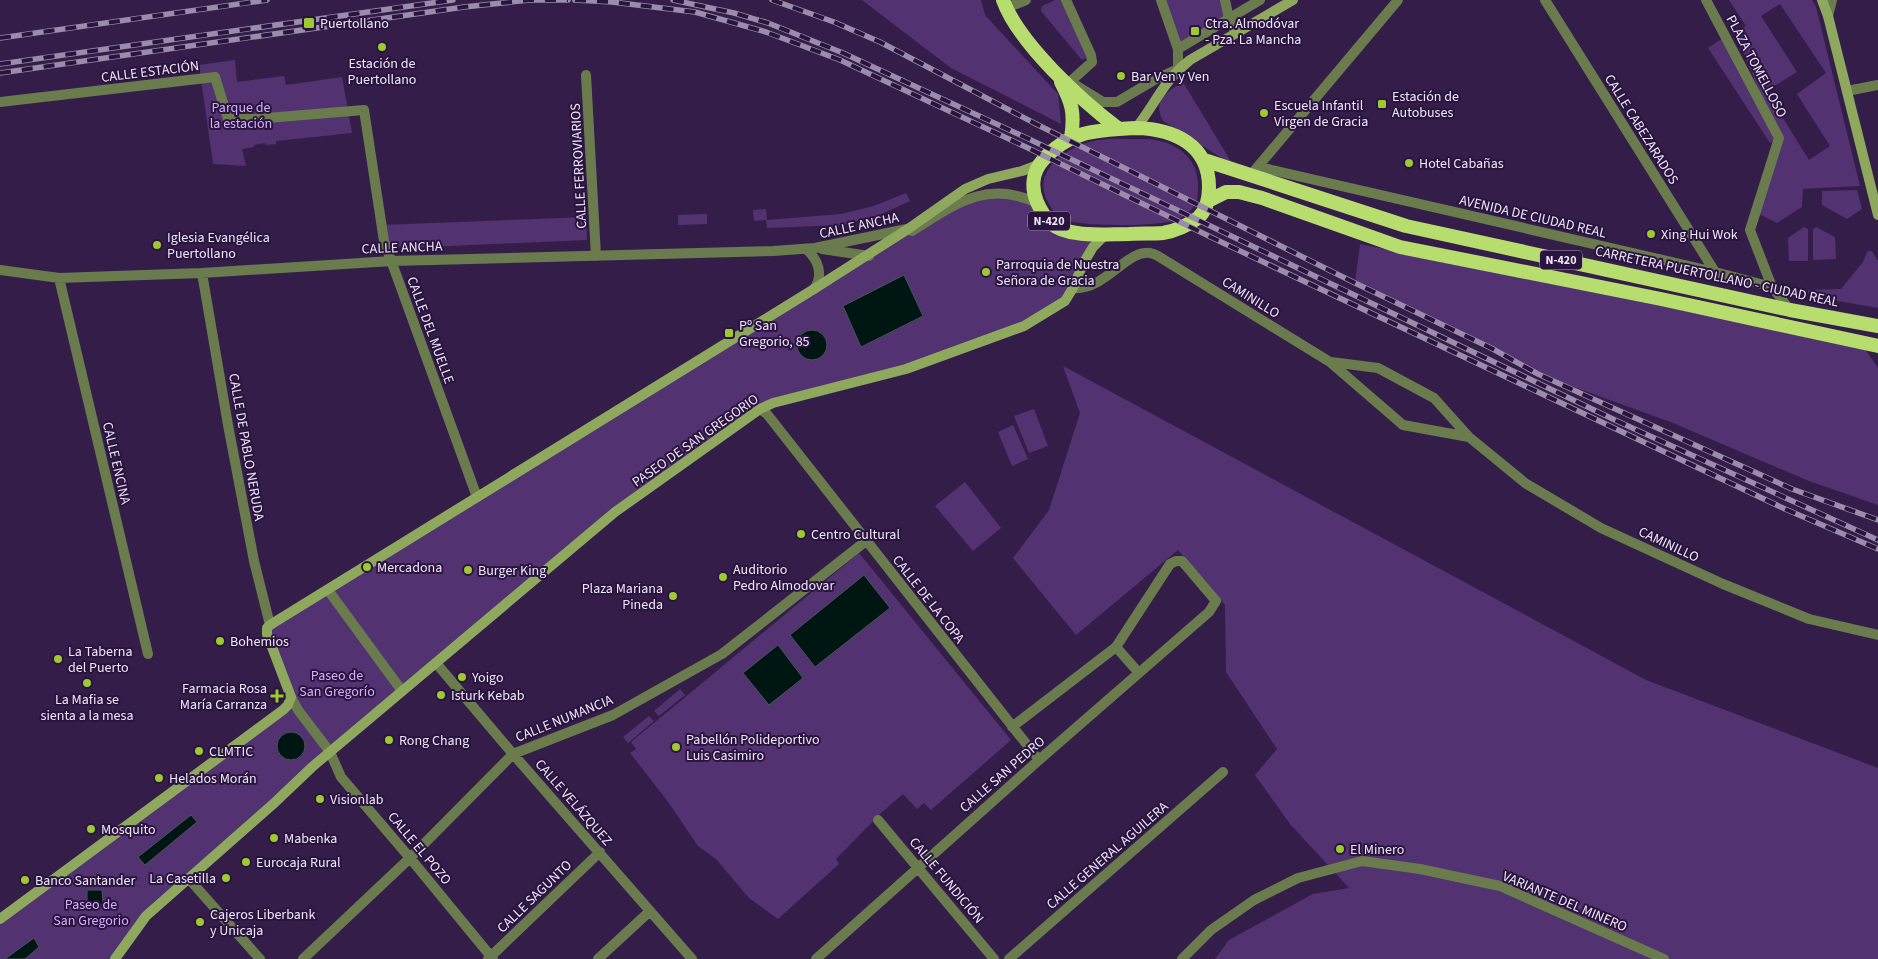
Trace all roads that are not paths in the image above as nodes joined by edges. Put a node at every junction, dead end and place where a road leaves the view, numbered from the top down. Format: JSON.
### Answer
{"nodes":[{"id":1,"x":1026,"y":0,"type":"edge"},
{"id":2,"x":1066,"y":0,"type":"edge"},
{"id":3,"x":1161,"y":0,"type":"edge"},
{"id":4,"x":1225,"y":0,"type":"edge"},
{"id":5,"x":1260,"y":0,"type":"edge"},
{"id":6,"x":1293,"y":0,"type":"edge"},
{"id":7,"x":1398,"y":0,"type":"edge"},
{"id":8,"x":1545,"y":0,"type":"edge"},
{"id":9,"x":1706,"y":0,"type":"edge"},
{"id":10,"x":1822,"y":0,"type":"edge"},
{"id":11,"x":1832,"y":0,"type":"edge"},
{"id":12,"x":1004,"y":4,"type":"edge"},
{"id":13,"x":1828,"y":16,"type":"junction"},
{"id":14,"x":1229,"y":19,"type":"junction"},
{"id":15,"x":1236,"y":33,"type":"junction"},
{"id":16,"x":1178,"y":49,"type":"junction"},
{"id":17,"x":1178,"y":69,"type":"junction"},
{"id":18,"x":1057,"y":74,"type":"junction"},
{"id":19,"x":586,"y":75,"type":"dead end"},
{"id":20,"x":1071,"y":81,"type":"junction"},
{"id":21,"x":1878,"y":85,"type":"edge"},
{"id":22,"x":1847,"y":91,"type":"junction"},
{"id":23,"x":0,"y":102,"type":"edge"},
{"id":24,"x":364,"y":110,"type":"joint"},
{"id":25,"x":1136,"y":128,"type":"junction"},
{"id":26,"x":1119,"y":129,"type":"junction"},
{"id":27,"x":1071,"y":138,"type":"junction"},
{"id":28,"x":1204,"y":160,"type":"junction"},
{"id":29,"x":1038,"y":165,"type":"junction"},
{"id":30,"x":1253,"y":171,"type":"junction"},
{"id":31,"x":1208,"y":202,"type":"junction"},
{"id":32,"x":1037,"y":203,"type":"junction"},
{"id":33,"x":1878,"y":214,"type":"edge"},
{"id":34,"x":908,"y":229,"type":"junction"},
{"id":35,"x":1106,"y":234,"type":"junction"},
{"id":36,"x":811,"y":248,"type":"junction"},
{"id":37,"x":596,"y":256,"type":"junction"},
{"id":38,"x":866,"y":256,"type":"junction"},
{"id":39,"x":392,"y":261,"type":"junction"},
{"id":40,"x":0,"y":270,"type":"edge"},
{"id":41,"x":1715,"y":272,"type":"junction"},
{"id":42,"x":202,"y":273,"type":"junction"},
{"id":43,"x":59,"y":278,"type":"junction"},
{"id":44,"x":1772,"y":287,"type":"junction"},
{"id":45,"x":1073,"y":288,"type":"junction"},
{"id":46,"x":814,"y":289,"type":"junction"},
{"id":47,"x":1790,"y":310,"type":"junction"},
{"id":48,"x":1878,"y":326,"type":"edge"},
{"id":49,"x":1878,"y":346,"type":"edge"},
{"id":50,"x":1330,"y":362,"type":"junction"},
{"id":51,"x":760,"y":409,"type":"junction"},
{"id":52,"x":1469,"y":437,"type":"junction"},
{"id":53,"x":477,"y":497,"type":"junction"},
{"id":54,"x":866,"y":541,"type":"junction"},
{"id":55,"x":328,"y":590,"type":"junction"},
{"id":56,"x":270,"y":624,"type":"junction"},
{"id":57,"x":1878,"y":635,"type":"edge"},
{"id":58,"x":1116,"y":647,"type":"junction"},
{"id":59,"x":148,"y":654,"type":"dead end"},
{"id":60,"x":436,"y":663,"type":"junction"},
{"id":61,"x":1140,"y":673,"type":"junction"},
{"id":62,"x":402,"y":691,"type":"junction"},
{"id":63,"x":290,"y":697,"type":"junction"},
{"id":64,"x":283,"y":710,"type":"junction"},
{"id":65,"x":298,"y":710,"type":"junction"},
{"id":66,"x":1012,"y":727,"type":"junction"},
{"id":67,"x":328,"y":750,"type":"junction"},
{"id":68,"x":513,"y":754,"type":"junction"},
{"id":69,"x":1039,"y":760,"type":"junction"},
{"id":70,"x":1224,"y":772,"type":"dead end"},
{"id":71,"x":878,"y":820,"type":"dead end"},
{"id":72,"x":600,"y":852,"type":"junction"},
{"id":73,"x":410,"y":858,"type":"junction"},
{"id":74,"x":918,"y":867,"type":"junction"},
{"id":75,"x":189,"y":879,"type":"junction"},
{"id":76,"x":650,"y":911,"type":"junction"},
{"id":77,"x":0,"y":919,"type":"edge"},
{"id":78,"x":490,"y":958,"type":"edge"},
{"id":79,"x":115,"y":959,"type":"edge"},
{"id":80,"x":260,"y":959,"type":"edge"},
{"id":81,"x":303,"y":959,"type":"edge"},
{"id":82,"x":598,"y":959,"type":"edge"},
{"id":83,"x":692,"y":959,"type":"edge"},
{"id":84,"x":816,"y":959,"type":"edge"},
{"id":85,"x":994,"y":959,"type":"edge"},
{"id":86,"x":1009,"y":959,"type":"edge"},
{"id":87,"x":1182,"y":959,"type":"edge"},
{"id":88,"x":1664,"y":959,"type":"edge"}],
"edges":[{"from":1,"to":12,"type":"street"},
{"from":2,"to":20,"type":"street"},
{"from":3,"to":16,"type":"street"},
{"from":4,"to":14,"type":"street"},
{"from":5,"to":14,"type":"street"},
{"from":6,"to":15,"type":"main road"},
{"from":7,"to":30,"type":"street"},
{"from":8,"to":41,"type":"street","name":"CALLE CABEZARADOS"},
{"from":9,"to":44,"type":"street","name":"PLAZA TOMELLOSO"},
{"from":10,"to":13,"type":"main road"},
{"from":11,"to":13,"type":"street"},
{"from":12,"to":18,"type":"highway"},
{"from":13,"to":22,"type":"main road"},
{"from":14,"to":15,"type":"street"},
{"from":14,"to":16,"type":"street"},
{"from":15,"to":17,"type":"main road"},
{"from":16,"to":17,"type":"street"},
{"from":17,"to":20,"type":"street"},
{"from":17,"to":25,"type":"main road"},
{"from":18,"to":20,"type":"street"},
{"from":18,"to":26,"type":"highway"},
{"from":18,"to":27,"type":"highway"},
{"from":19,"to":37,"type":"street","name":"CALLE FERROVIARIOS"},
{"from":21,"to":22,"type":"street"},
{"from":22,"to":33,"type":"main road"},
{"from":23,"to":24,"type":"street","name":"CALLE ESTACIÓN"},
{"from":24,"to":39,"type":"street","name":"CALLE DEL MUELLE"},
{"from":25,"to":26,"type":"highway","number":"N-420"},
{"from":25,"to":28,"type":"highway","number":"N-420"},
{"from":26,"to":27,"type":"highway","number":"N-420"},
{"from":27,"to":29,"type":"highway","number":"N-420"},
{"from":28,"to":30,"type":"highway","name":"CARRETERA PUERTOLLANO - CIUDAD REAL","number":"N-420"},
{"from":28,"to":31,"type":"highway"},
{"from":29,"to":32,"type":"highway","number":"N-420"},
{"from":29,"to":34,"type":"main road"},
{"from":30,"to":41,"type":"street","name":"AVENIDA DE CIUDAD REAL"},
{"from":30,"to":47,"type":"highway","name":"CARRETERA PUERTOLLANO - CIUDAD REAL","number":"N-420"},
{"from":31,"to":35,"type":"highway","number":"N-420"},
{"from":31,"to":49,"type":"highway","number":"N-420"},
{"from":32,"to":35,"type":"highway","number":"N-420"},
{"from":32,"to":38,"type":"street"},
{"from":34,"to":36,"type":"street","name":"CALLE ANCHA"},
{"from":34,"to":38,"type":"main road"},
{"from":35,"to":45,"type":"main road","name":"PASEO DE SAN GREGORIO"},
{"from":36,"to":37,"type":"street","name":"CALLE ANCHA"},
{"from":36,"to":38,"type":"street","name":"CALLE ANCHA"},
{"from":36,"to":46,"type":"street","name":"CALLE ANCHA"},
{"from":37,"to":39,"type":"street","name":"CALLE ANCHA"},
{"from":38,"to":46,"type":"main road"},
{"from":39,"to":42,"type":"street","name":"CALLE ANCHA"},
{"from":39,"to":53,"type":"street","name":"CALLE DEL MUELLE"},
{"from":40,"to":43,"type":"street","name":"CALLE ANCHA"},
{"from":41,"to":44,"type":"street","name":"AVENIDA DE CIUDAD REAL"},
{"from":42,"to":43,"type":"street","name":"CALLE ANCHA"},
{"from":42,"to":56,"type":"street","name":"CALLE DE PABLO NERUDA"},
{"from":43,"to":59,"type":"street","name":"CALLE ENCINA"},
{"from":44,"to":47,"type":"street"},
{"from":45,"to":50,"type":"street","name":"CAMINILLO"},
{"from":45,"to":51,"type":"main road","name":"PASEO DE SAN GREGORIO"},
{"from":46,"to":53,"type":"main road"},
{"from":47,"to":48,"type":"highway","name":"CARRETERA PUERTOLLANO - CIUDAD REAL","number":"N-420"},
{"from":50,"to":52,"type":"street","name":"CAMINILLO"},
{"from":50,"to":52,"type":"street","name":"CAMINILLO"},
{"from":51,"to":54,"type":"street","name":"CALLE DE LA COPA"},
{"from":51,"to":60,"type":"main road","name":"PASEO DE SAN GREGORIO"},
{"from":52,"to":57,"type":"street","name":"CAMINILLO"},
{"from":53,"to":55,"type":"main road"},
{"from":54,"to":66,"type":"street","name":"CALLE DE LA COPA"},
{"from":54,"to":68,"type":"street","name":"CALLE NUMANCIA"},
{"from":55,"to":56,"type":"main road"},
{"from":55,"to":62,"type":"street"},
{"from":56,"to":63,"type":"main road"},
{"from":58,"to":61,"type":"street"},
{"from":58,"to":61,"type":"street","name":"CALLE SAN PEDRO"},
{"from":58,"to":66,"type":"street"},
{"from":60,"to":62,"type":"main road","name":"PASEO DE SAN GREGORIO"},
{"from":60,"to":68,"type":"street","name":"CALLE VELÁZQUEZ"},
{"from":61,"to":69,"type":"street","name":"CALLE SAN PEDRO"},
{"from":62,"to":67,"type":"main road","name":"PASEO DE SAN GREGORIO"},
{"from":63,"to":64,"type":"main road"},
{"from":63,"to":65,"type":"street"},
{"from":64,"to":65,"type":"street"},
{"from":64,"to":77,"type":"main road"},
{"from":65,"to":67,"type":"street"},
{"from":66,"to":69,"type":"street","name":"CALLE DE LA COPA"},
{"from":67,"to":73,"type":"street","name":"CALLE EL POZO"},
{"from":67,"to":75,"type":"main road","name":"PASEO DE SAN GREGORIO"},
{"from":68,"to":72,"type":"street","name":"CALLE VELÁZQUEZ"},
{"from":68,"to":73,"type":"street","name":"CALLE NUMANCIA"},
{"from":69,"to":74,"type":"street","name":"CALLE SAN PEDRO"},
{"from":70,"to":86,"type":"street","name":"CALLE GENERAL AGUILERA"},
{"from":71,"to":74,"type":"street","name":"CALLE FUNDICIÓN"},
{"from":72,"to":76,"type":"street","name":"CALLE VELÁZQUEZ"},
{"from":72,"to":78,"type":"street","name":"CALLE SAGUNTO"},
{"from":73,"to":78,"type":"street","name":"CALLE EL POZO"},
{"from":73,"to":81,"type":"street","name":"CALLE NUMANCIA"},
{"from":74,"to":84,"type":"street","name":"CALLE SAN PEDRO"},
{"from":74,"to":85,"type":"street","name":"CALLE FUNDICIÓN"},
{"from":75,"to":79,"type":"main road","name":"PASEO DE SAN GREGORIO"},
{"from":75,"to":80,"type":"street"},
{"from":76,"to":82,"type":"street"},
{"from":76,"to":83,"type":"street","name":"CALLE VELÁZQUEZ"},
{"from":87,"to":88,"type":"street","name":"VARIANTE DEL MINERO"}]}
